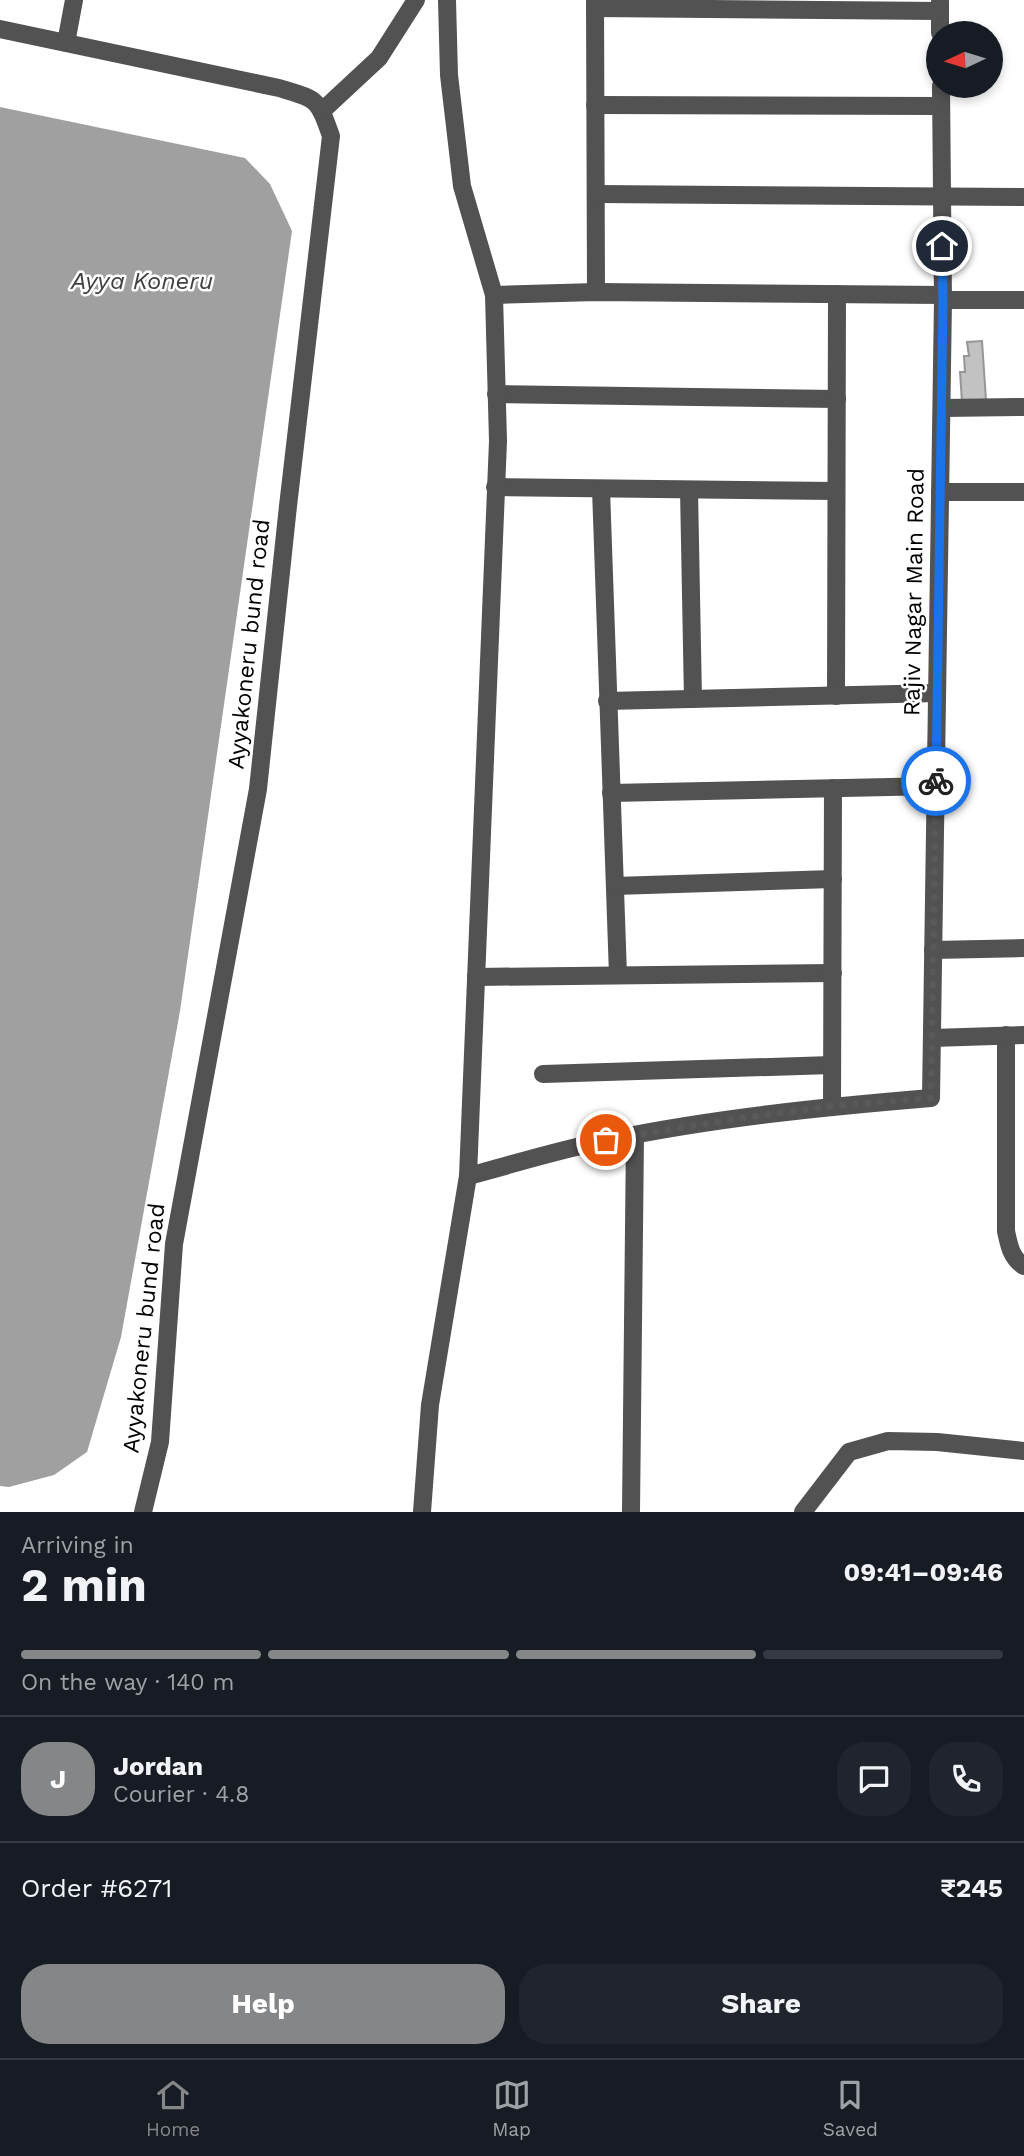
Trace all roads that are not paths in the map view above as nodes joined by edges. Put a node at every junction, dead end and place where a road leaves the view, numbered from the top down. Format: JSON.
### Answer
{"nodes":[{"id":1,"x":74,"y":0,"type":"edge"},
{"id":2,"x":416,"y":0,"type":"edge"},
{"id":3,"x":447,"y":0,"type":"edge"},
{"id":4,"x":595,"y":4,"type":"edge"},
{"id":5,"x":940,"y":5,"type":"edge"},
{"id":6,"x":0,"y":29,"type":"edge"},
{"id":7,"x":66,"y":43,"type":"junction"},
{"id":8,"x":941,"y":98,"type":"edge"},
{"id":9,"x":595,"y":105,"type":"junction"},
{"id":10,"x":941,"y":106,"type":"junction"},
{"id":11,"x":322,"y":111,"type":"junction"},
{"id":12,"x":596,"y":194,"type":"junction"},
{"id":13,"x":942,"y":196,"type":"junction"},
{"id":14,"x":1024,"y":197,"type":"edge"},
{"id":15,"x":596,"y":292,"type":"junction"},
{"id":16,"x":837,"y":294,"type":"junction"},
{"id":17,"x":494,"y":295,"type":"junction"},
{"id":18,"x":943,"y":297,"type":"junction"},
{"id":19,"x":1024,"y":300,"type":"edge"},
{"id":20,"x":496,"y":394,"type":"junction"},
{"id":21,"x":837,"y":399,"type":"junction"},
{"id":22,"x":1024,"y":407,"type":"edge"},
{"id":23,"x":942,"y":408,"type":"junction"},
{"id":24,"x":495,"y":487,"type":"junction"},
{"id":25,"x":601,"y":489,"type":"junction"},
{"id":26,"x":689,"y":489,"type":"junction"},
{"id":27,"x":836,"y":491,"type":"junction"},
{"id":28,"x":940,"y":492,"type":"junction"},
{"id":29,"x":1024,"y":492,"type":"edge"},
{"id":30,"x":937,"y":693,"type":"junction"},
{"id":31,"x":836,"y":696,"type":"junction"},
{"id":32,"x":693,"y":699,"type":"junction"},
{"id":33,"x":607,"y":701,"type":"junction"},
{"id":34,"x":936,"y":786,"type":"junction"},
{"id":35,"x":833,"y":788,"type":"junction"},
{"id":36,"x":611,"y":793,"type":"junction"},
{"id":37,"x":833,"y":879,"type":"junction"},
{"id":38,"x":615,"y":886,"type":"junction"},
{"id":39,"x":1024,"y":948,"type":"edge"},
{"id":40,"x":933,"y":950,"type":"junction"},
{"id":41,"x":832,"y":973,"type":"junction"},
{"id":42,"x":618,"y":975,"type":"junction"},
{"id":43,"x":476,"y":977,"type":"junction"},
{"id":44,"x":1015,"y":1035,"type":"edge"},
{"id":45,"x":932,"y":1038,"type":"junction"},
{"id":46,"x":832,"y":1065,"type":"junction"},
{"id":47,"x":543,"y":1074,"type":"dead end"},
{"id":48,"x":832,"y":1106,"type":"junction"},
{"id":49,"x":635,"y":1135,"type":"junction"},
{"id":50,"x":468,"y":1176,"type":"junction"},
{"id":51,"x":1024,"y":1266,"type":"edge"},
{"id":52,"x":1024,"y":1451,"type":"edge"},
{"id":53,"x":143,"y":1512,"type":"edge"},
{"id":54,"x":422,"y":1512,"type":"edge"},
{"id":55,"x":631,"y":1512,"type":"edge"},
{"id":56,"x":803,"y":1512,"type":"edge"}],
"edges":[{"from":1,"to":7,"type":"street"},
{"from":2,"to":11,"type":"street"},
{"from":3,"to":17,"type":"street"},
{"from":4,"to":5,"type":"street"},
{"from":4,"to":9,"type":"street"},
{"from":6,"to":7,"type":"street"},
{"from":7,"to":11,"type":"street"},
{"from":8,"to":10,"type":"street","name":"Rajiv Nagar Main Road"},
{"from":9,"to":10,"type":"street"},
{"from":9,"to":12,"type":"street"},
{"from":10,"to":13,"type":"street","name":"Rajiv Nagar Main Road"},
{"from":11,"to":53,"type":"street","name":"Ayyakoneru bund road"},
{"from":12,"to":13,"type":"street"},
{"from":12,"to":15,"type":"street"},
{"from":13,"to":14,"type":"street"},
{"from":13,"to":18,"type":"street","name":"Rajiv Nagar Main Road"},
{"from":15,"to":16,"type":"street"},
{"from":15,"to":17,"type":"street"},
{"from":16,"to":18,"type":"street"},
{"from":16,"to":21,"type":"street"},
{"from":17,"to":20,"type":"street"},
{"from":18,"to":19,"type":"street"},
{"from":18,"to":23,"type":"street","name":"Rajiv Nagar Main Road"},
{"from":20,"to":21,"type":"street"},
{"from":20,"to":24,"type":"street"},
{"from":21,"to":27,"type":"street"},
{"from":22,"to":23,"type":"street"},
{"from":23,"to":28,"type":"street","name":"Rajiv Nagar Main Road"},
{"from":24,"to":25,"type":"street"},
{"from":24,"to":43,"type":"street"},
{"from":25,"to":26,"type":"street"},
{"from":25,"to":33,"type":"street"},
{"from":26,"to":27,"type":"street"},
{"from":26,"to":32,"type":"street"},
{"from":27,"to":31,"type":"street"},
{"from":28,"to":29,"type":"street"},
{"from":28,"to":30,"type":"street","name":"Rajiv Nagar Main Road"},
{"from":30,"to":31,"type":"street"},
{"from":30,"to":34,"type":"street","name":"Rajiv Nagar Main Road"},
{"from":31,"to":32,"type":"street"},
{"from":32,"to":33,"type":"street"},
{"from":33,"to":36,"type":"street"},
{"from":34,"to":35,"type":"street"},
{"from":34,"to":40,"type":"street","name":"Rajiv Nagar Main Road"},
{"from":35,"to":36,"type":"street"},
{"from":35,"to":37,"type":"street"},
{"from":36,"to":38,"type":"street"},
{"from":37,"to":38,"type":"street"},
{"from":37,"to":41,"type":"street"},
{"from":38,"to":42,"type":"street"},
{"from":39,"to":40,"type":"street"},
{"from":40,"to":45,"type":"street","name":"Rajiv Nagar Main Road"},
{"from":41,"to":42,"type":"street"},
{"from":41,"to":46,"type":"street"},
{"from":42,"to":43,"type":"street"},
{"from":43,"to":50,"type":"street"},
{"from":44,"to":45,"type":"street"},
{"from":44,"to":51,"type":"street"},
{"from":45,"to":48,"type":"street","name":"Rajiv Nagar Main Road"},
{"from":46,"to":47,"type":"street"},
{"from":46,"to":48,"type":"street"},
{"from":48,"to":49,"type":"street"},
{"from":49,"to":50,"type":"street"},
{"from":49,"to":55,"type":"street"},
{"from":50,"to":54,"type":"street"},
{"from":52,"to":56,"type":"street"}]}
